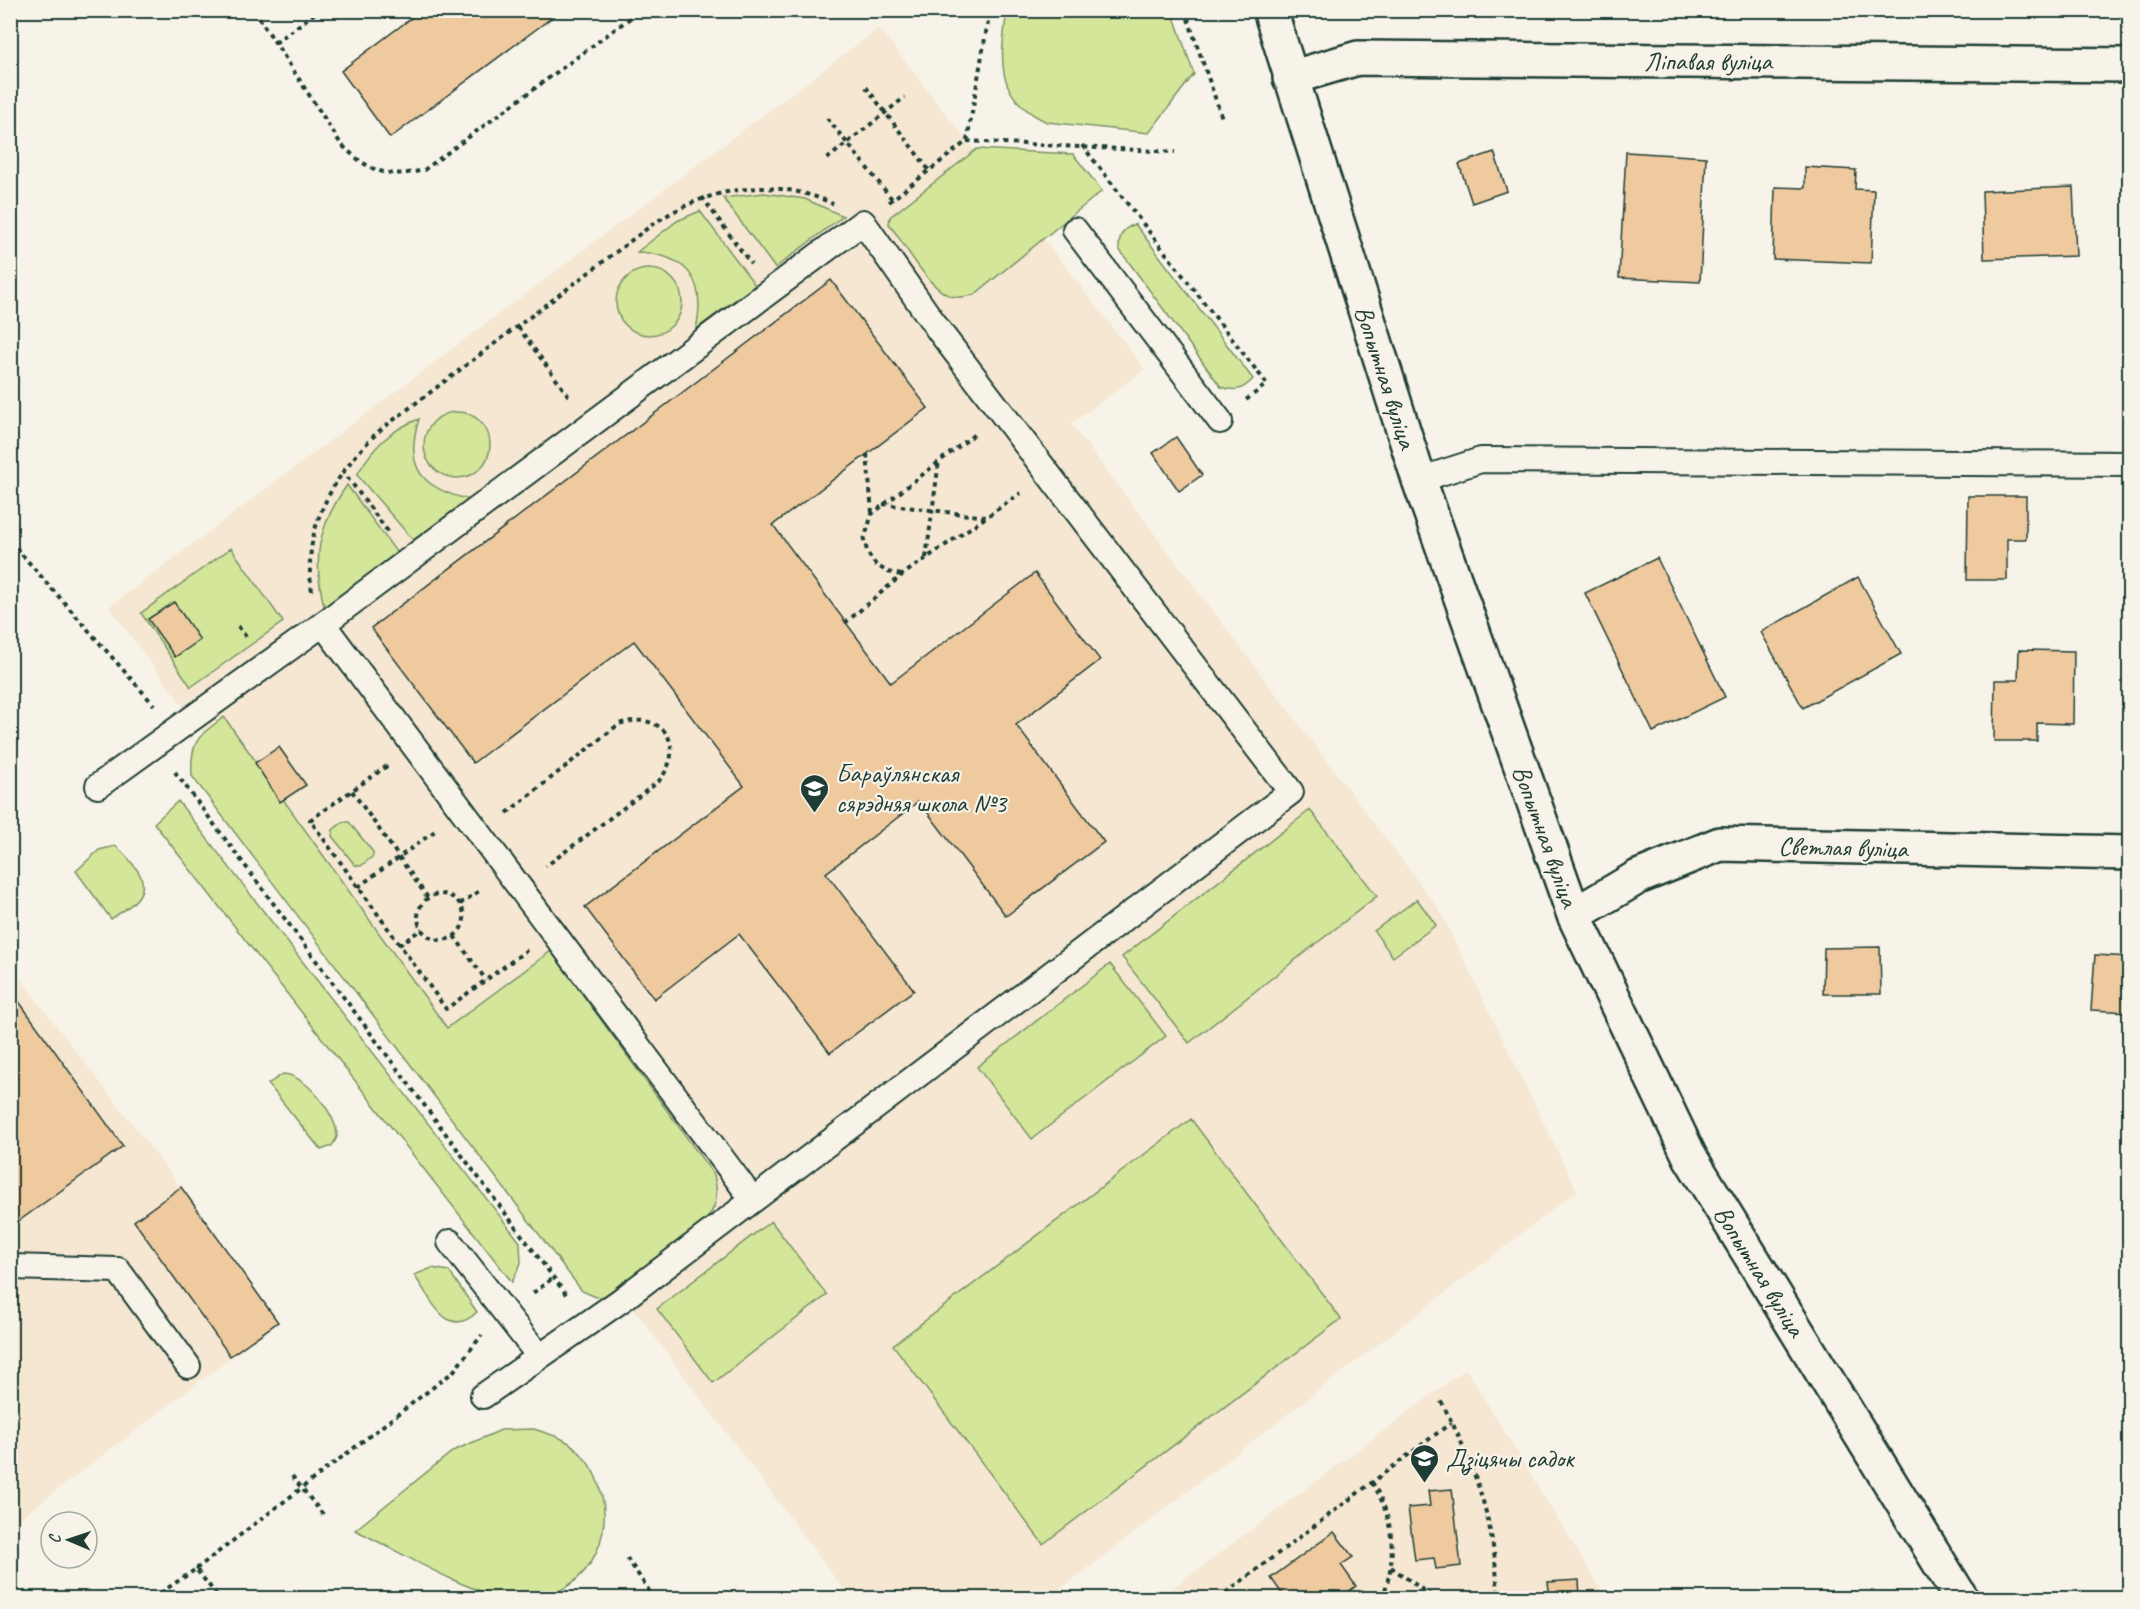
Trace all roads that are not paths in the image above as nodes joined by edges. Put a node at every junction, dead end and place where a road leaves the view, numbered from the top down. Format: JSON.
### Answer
{"nodes":[{"id":1,"x":1270,"y":10,"type":"edge"},
{"id":2,"x":2130,"y":65,"type":"edge"},
{"id":3,"x":1290,"y":78,"type":"junction"},
{"id":4,"x":1075,"y":230,"type":"dead end"},
{"id":5,"x":1220,"y":421,"type":"road end"},
{"id":6,"x":2130,"y":464,"type":"edge"},
{"id":7,"x":1419,"y":480,"type":"junction"},
{"id":8,"x":323,"y":624,"type":"junction"},
{"id":9,"x":98,"y":786,"type":"dead end"},
{"id":10,"x":2130,"y":853,"type":"edge"},
{"id":11,"x":1574,"y":915,"type":"junction"},
{"id":12,"x":753,"y":1200,"type":"junction"},
{"id":13,"x":450,"y":1242,"type":"dead end"},
{"id":14,"x":11,"y":1267,"type":"edge"},
{"id":15,"x":539,"y":1356,"type":"junction"},
{"id":16,"x":188,"y":1366,"type":"dead end"},
{"id":17,"x":483,"y":1396,"type":"dead end"},
{"id":18,"x":1961,"y":1599,"type":"edge"}],
"edges":[{"from":1,"to":3,"type":"street","name":"Вопытная вуліца"},
{"from":2,"to":3,"type":"street","name":"Ліпавая вуліца"},
{"from":3,"to":7,"type":"street","name":"Вопытная вуліца"},
{"from":4,"to":5,"type":"lane"},
{"from":6,"to":7,"type":"lane"},
{"from":7,"to":11,"type":"street","name":"Вопытная вуліца"},
{"from":8,"to":9,"type":"lane"},
{"from":8,"to":12,"type":"lane"},
{"from":8,"to":12,"type":"lane"},
{"from":10,"to":11,"type":"street","name":"Светлая вуліца"},
{"from":11,"to":18,"type":"street","name":"Вопытная вуліца"},
{"from":12,"to":15,"type":"lane"},
{"from":13,"to":15,"type":"lane"},
{"from":14,"to":16,"type":"lane"},
{"from":15,"to":17,"type":"lane"}]}
